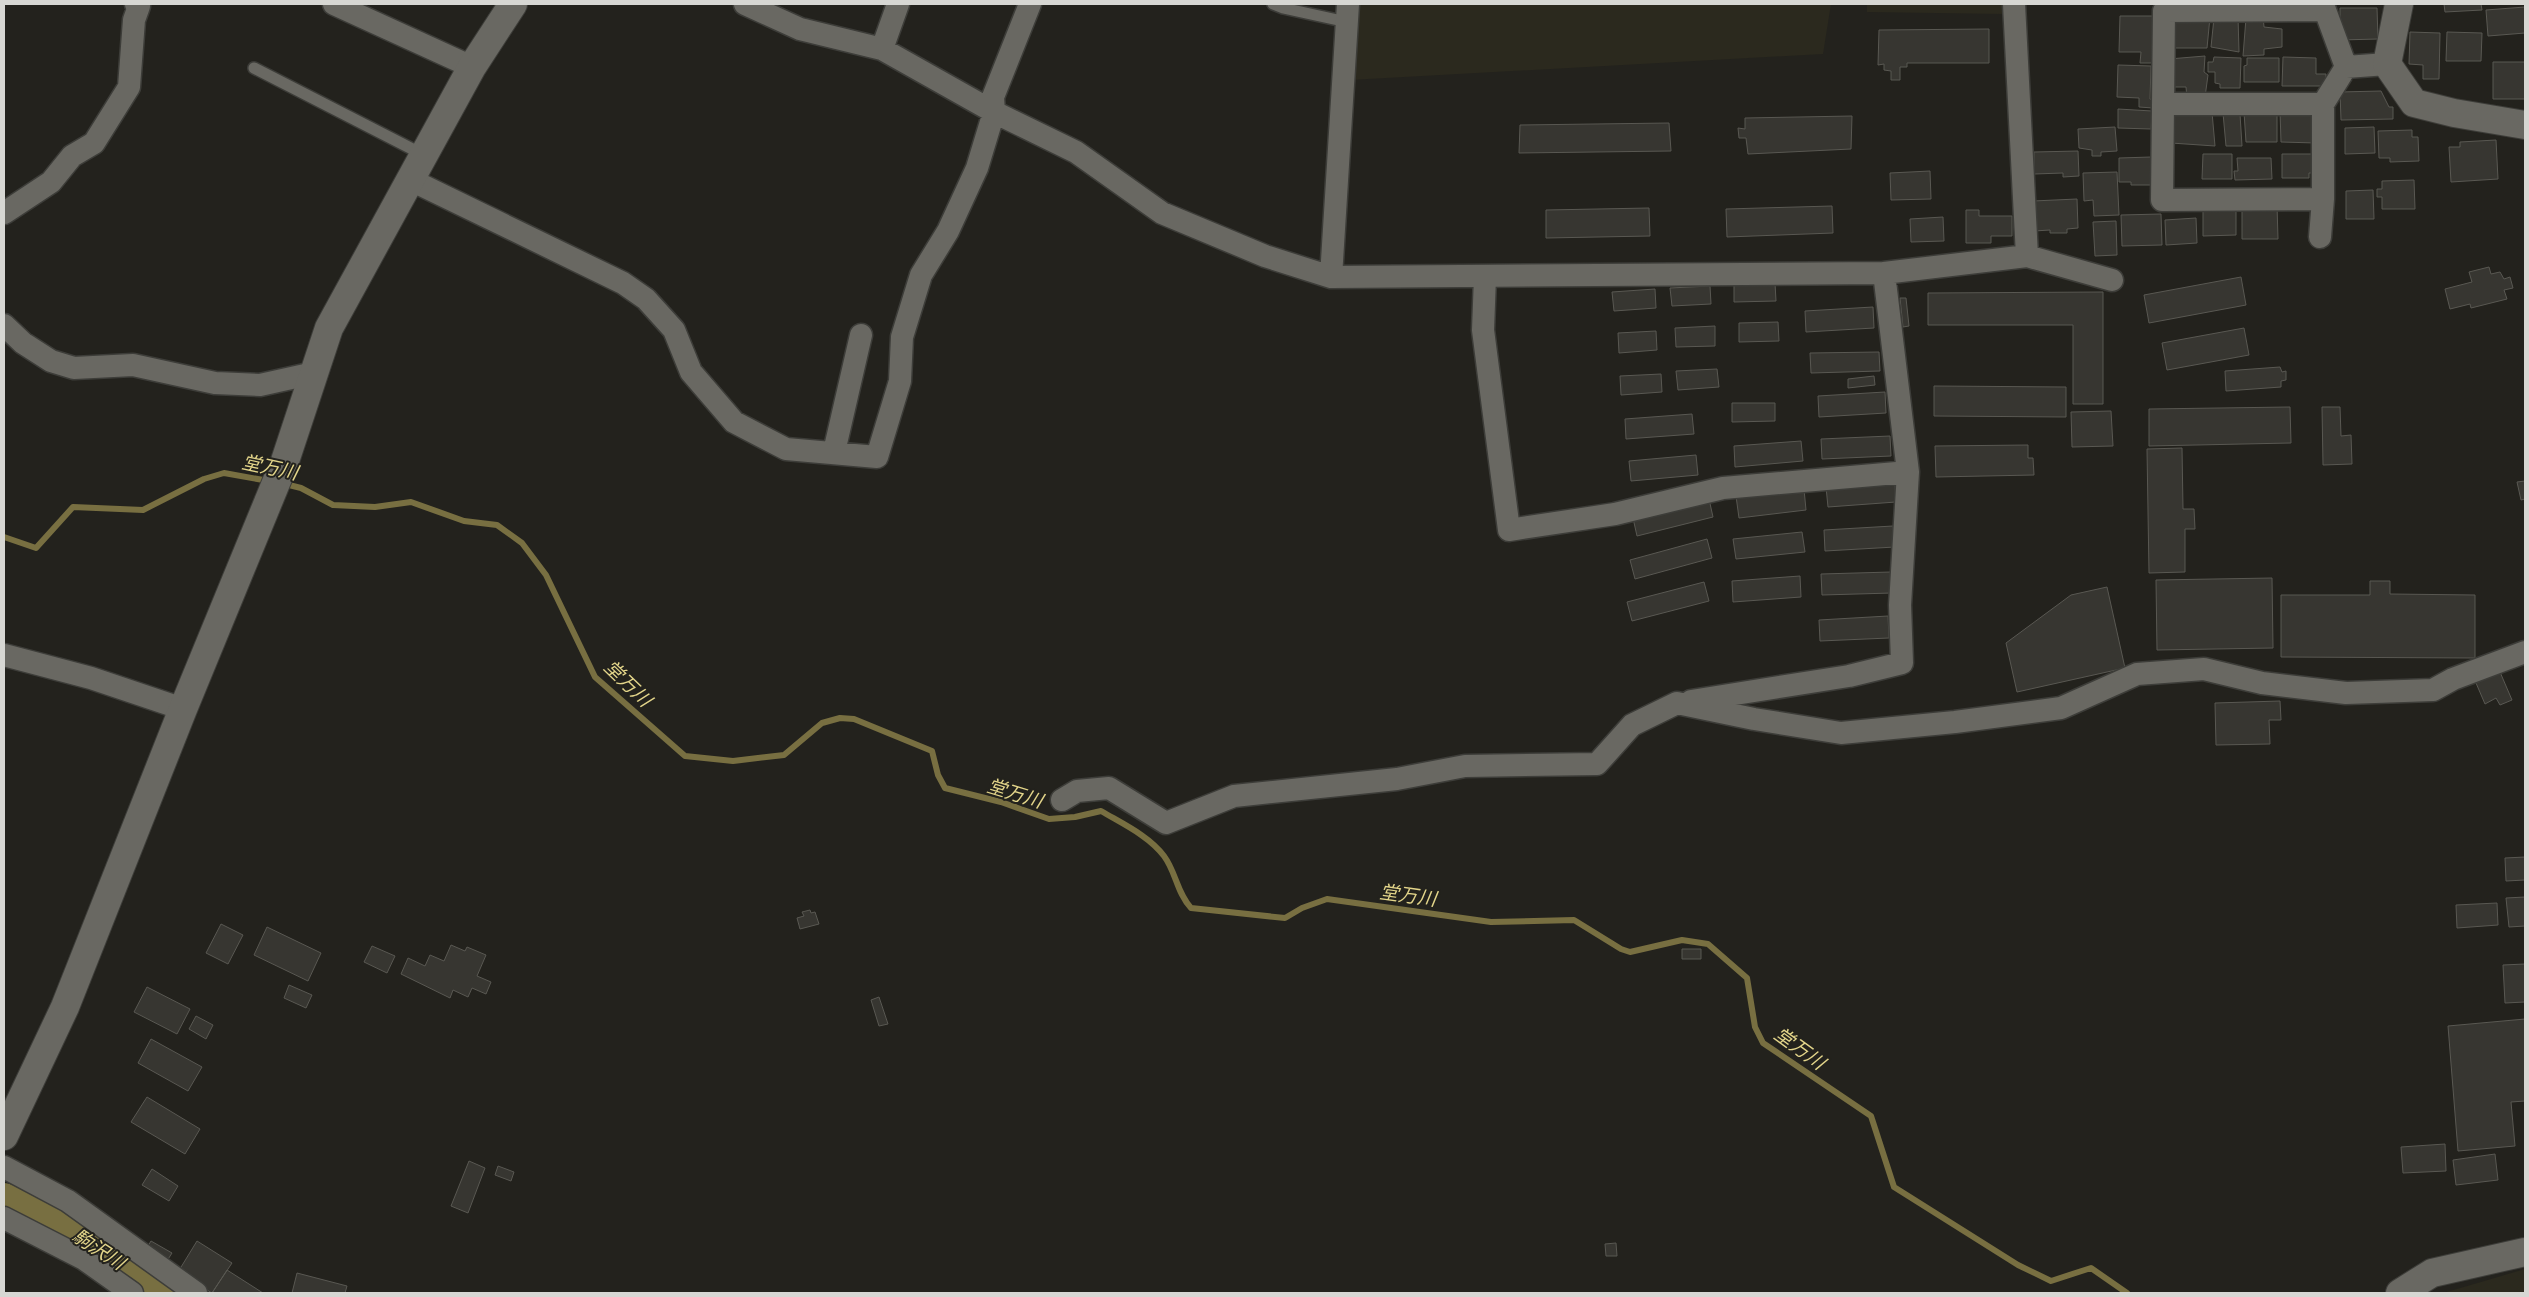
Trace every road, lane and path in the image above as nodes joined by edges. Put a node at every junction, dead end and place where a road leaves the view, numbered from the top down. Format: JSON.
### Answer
{"nodes":[{"id":1,"x":136,"y":4,"type":"edge"},
{"id":2,"x":334,"y":4,"type":"edge"},
{"id":3,"x":514,"y":4,"type":"edge"},
{"id":4,"x":745,"y":4,"type":"edge"},
{"id":5,"x":898,"y":4,"type":"edge"},
{"id":6,"x":1030,"y":4,"type":"edge"},
{"id":7,"x":1273,"y":4,"type":"edge"},
{"id":8,"x":2014,"y":4,"type":"edge"},
{"id":9,"x":2398,"y":4,"type":"edge"},
{"id":10,"x":1347,"y":13,"type":"edge"},
{"id":11,"x":882,"y":49,"type":"junction"},
{"id":12,"x":2387,"y":64,"type":"junction"},
{"id":13,"x":472,"y":67,"type":"junction"},
{"id":14,"x":2346,"y":67,"type":"junction"},
{"id":15,"x":254,"y":68,"type":"dead end"},
{"id":16,"x":2163,"y":104,"type":"junction"},
{"id":17,"x":2323,"y":104,"type":"junction"},
{"id":18,"x":994,"y":112,"type":"junction"},
{"id":19,"x":2525,"y":125,"type":"edge"},
{"id":20,"x":424,"y":155,"type":"junction"},
{"id":21,"x":411,"y":180,"type":"junction"},
{"id":22,"x":2323,"y":199,"type":"junction"},
{"id":23,"x":4,"y":213,"type":"edge"},
{"id":24,"x":2320,"y":236,"type":"dead end"},
{"id":25,"x":2027,"y":256,"type":"junction"},
{"id":26,"x":1884,"y":272,"type":"junction"},
{"id":27,"x":1331,"y":277,"type":"junction"},
{"id":28,"x":1485,"y":277,"type":"junction"},
{"id":29,"x":2112,"y":280,"type":"dead end"},
{"id":30,"x":4,"y":325,"type":"edge"},
{"id":31,"x":861,"y":335,"type":"dead end"},
{"id":32,"x":314,"y":373,"type":"junction"},
{"id":33,"x":834,"y":452,"type":"junction"},
{"id":34,"x":1908,"y":472,"type":"junction"},
{"id":35,"x":2525,"y":652,"type":"edge"},
{"id":36,"x":4,"y":655,"type":"edge"},
{"id":37,"x":1677,"y":703,"type":"junction"},
{"id":38,"x":183,"y":709,"type":"junction"},
{"id":39,"x":1062,"y":800,"type":"dead end"},
{"id":40,"x":5,"y":1131,"type":"edge"},
{"id":41,"x":4,"y":1167,"type":"edge"},
{"id":42,"x":4,"y":1218,"type":"edge"},
{"id":43,"x":2525,"y":1252,"type":"edge"},
{"id":44,"x":132,"y":1293,"type":"edge"},
{"id":45,"x":196,"y":1293,"type":"edge"},
{"id":46,"x":2400,"y":1293,"type":"edge"}],
"edges":[{"from":1,"to":23,"type":"street"},
{"from":2,"to":13,"type":"street"},
{"from":3,"to":13,"type":"street"},
{"from":4,"to":11,"type":"street"},
{"from":5,"to":11,"type":"street"},
{"from":6,"to":18,"type":"street"},
{"from":7,"to":10,"type":"lane"},
{"from":8,"to":25,"type":"street"},
{"from":9,"to":12,"type":"street"},
{"from":10,"to":27,"type":"street"},
{"from":11,"to":18,"type":"street"},
{"from":12,"to":14,"type":"street"},
{"from":12,"to":19,"type":"street"},
{"from":13,"to":20,"type":"street"},
{"from":14,"to":16,"type":"street"},
{"from":14,"to":17,"type":"street"},
{"from":15,"to":20,"type":"lane"},
{"from":16,"to":17,"type":"street"},
{"from":16,"to":22,"type":"street"},
{"from":17,"to":22,"type":"street"},
{"from":18,"to":27,"type":"street"},
{"from":18,"to":33,"type":"street"},
{"from":20,"to":21,"type":"street"},
{"from":21,"to":32,"type":"street"},
{"from":21,"to":33,"type":"street"},
{"from":22,"to":24,"type":"street"},
{"from":25,"to":26,"type":"street"},
{"from":25,"to":29,"type":"street"},
{"from":26,"to":28,"type":"street"},
{"from":26,"to":34,"type":"street"},
{"from":27,"to":28,"type":"street"},
{"from":28,"to":34,"type":"street"},
{"from":30,"to":32,"type":"street"},
{"from":31,"to":33,"type":"street"},
{"from":32,"to":38,"type":"street"},
{"from":34,"to":37,"type":"street"},
{"from":35,"to":37,"type":"street"},
{"from":36,"to":38,"type":"street"},
{"from":37,"to":39,"type":"street"},
{"from":38,"to":40,"type":"street"},
{"from":41,"to":45,"type":"street"},
{"from":42,"to":44,"type":"street"},
{"from":43,"to":46,"type":"street"}]}
